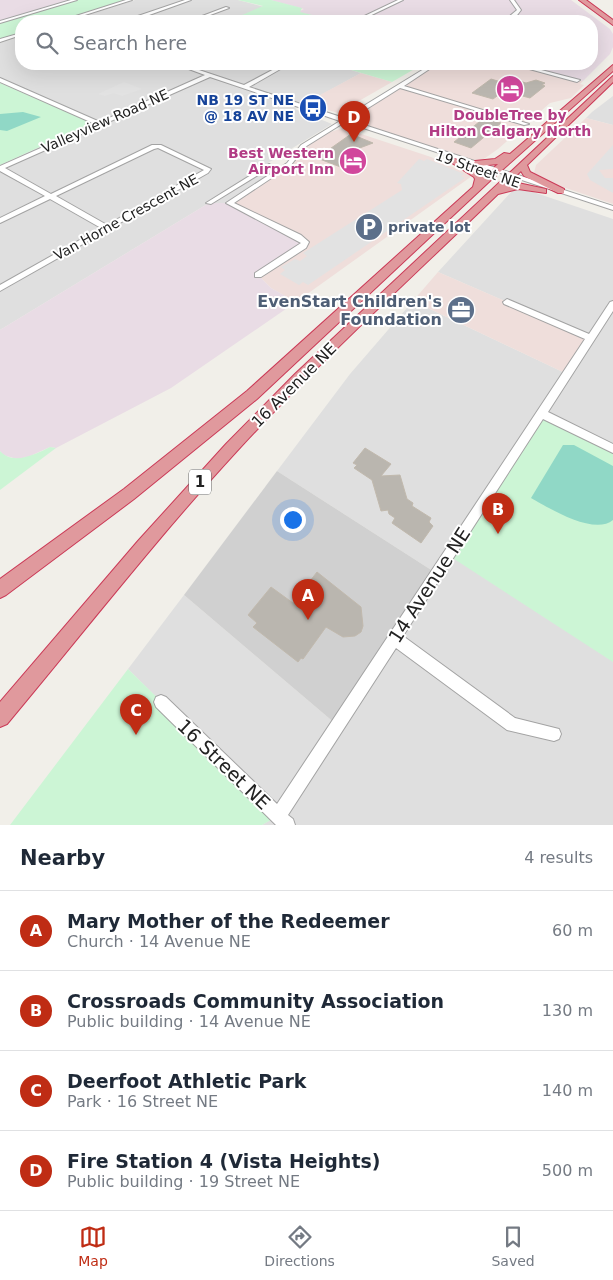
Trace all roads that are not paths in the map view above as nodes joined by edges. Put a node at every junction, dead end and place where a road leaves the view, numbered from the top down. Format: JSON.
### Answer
{"nodes":[{"id":1,"x":75,"y":0,"type":"edge"},
{"id":2,"x":130,"y":0,"type":"edge"},
{"id":3,"x":189,"y":0,"type":"edge"},
{"id":4,"x":401,"y":0,"type":"edge"},
{"id":5,"x":512,"y":0,"type":"edge"},
{"id":6,"x":582,"y":0,"type":"edge"},
{"id":7,"x":587,"y":0,"type":"edge"},
{"id":8,"x":227,"y":8,"type":"dead end"},
{"id":9,"x":613,"y":13,"type":"edge"},
{"id":10,"x":24,"y":15,"type":"edge"},
{"id":11,"x":81,"y":15,"type":"edge"},
{"id":12,"x":145,"y":15,"type":"edge"},
{"id":13,"x":208,"y":15,"type":"edge"},
{"id":14,"x":369,"y":15,"type":"edge"},
{"id":15,"x":516,"y":15,"type":"edge"},
{"id":16,"x":15,"y":18,"type":"edge"},
{"id":17,"x":0,"y":22,"type":"edge"},
{"id":18,"x":613,"y":23,"type":"edge"},
{"id":19,"x":15,"y":36,"type":"edge"},
{"id":20,"x":0,"y":41,"type":"edge"},
{"id":21,"x":613,"y":62,"type":"edge"},
{"id":22,"x":610,"y":69,"type":"edge"},
{"id":23,"x":195,"y":70,"type":"edge"},
{"id":24,"x":276,"y":70,"type":"edge"},
{"id":25,"x":426,"y":70,"type":"edge"},
{"id":26,"x":537,"y":70,"type":"edge"},
{"id":27,"x":210,"y":75,"type":"junction"},
{"id":28,"x":613,"y":78,"type":"edge"},
{"id":29,"x":0,"y":80,"type":"edge"},
{"id":30,"x":576,"y":80,"type":"dead end"},
{"id":31,"x":613,"y":82,"type":"edge"},
{"id":32,"x":399,"y":86,"type":"junction"},
{"id":33,"x":604,"y":86,"type":"junction"},
{"id":34,"x":244,"y":87,"type":"junction"},
{"id":35,"x":344,"y":121,"type":"junction"},
{"id":36,"x":100,"y":124,"type":"junction"},
{"id":37,"x":526,"y":124,"type":"dead end"},
{"id":38,"x":541,"y":130,"type":"junction"},
{"id":39,"x":456,"y":161,"type":"junction"},
{"id":40,"x":478,"y":163,"type":"junction"},
{"id":41,"x":522,"y":165,"type":"junction"},
{"id":42,"x":269,"y":166,"type":"dead end"},
{"id":43,"x":0,"y":168,"type":"edge"},
{"id":44,"x":496,"y":172,"type":"junction"},
{"id":45,"x":509,"y":177,"type":"junction"},
{"id":46,"x":477,"y":188,"type":"junction"},
{"id":47,"x":494,"y":191,"type":"junction"},
{"id":48,"x":561,"y":191,"type":"junction"},
{"id":49,"x":543,"y":192,"type":"junction"},
{"id":50,"x":51,"y":196,"type":"junction"},
{"id":51,"x":209,"y":203,"type":"dead end"},
{"id":52,"x":613,"y":208,"type":"edge"},
{"id":53,"x":613,"y":214,"type":"edge"},
{"id":54,"x":0,"y":222,"type":"edge"},
{"id":55,"x":107,"y":228,"type":"junction"},
{"id":56,"x":258,"y":274,"type":"dead end"},
{"id":57,"x":0,"y":288,"type":"edge"},
{"id":58,"x":507,"y":302,"type":"dead end"},
{"id":59,"x":613,"y":304,"type":"edge"},
{"id":60,"x":590,"y":338,"type":"junction"},
{"id":61,"x":542,"y":414,"type":"junction"},
{"id":62,"x":613,"y":450,"type":"edge"},
{"id":63,"x":0,"y":589,"type":"edge"},
{"id":64,"x":394,"y":638,"type":"junction"},
{"id":65,"x":161,"y":702,"type":"dead end"},
{"id":66,"x":0,"y":718,"type":"edge"},
{"id":67,"x":554,"y":734,"type":"dead end"},
{"id":68,"x":282,"y":820,"type":"edge"}],
"edges":[{"from":1,"to":10,"type":"street"},
{"from":2,"to":11,"type":"street"},
{"from":3,"to":12,"type":"street"},
{"from":4,"to":14,"type":"street"},
{"from":5,"to":15,"type":"street"},
{"from":6,"to":18,"type":"highway"},
{"from":7,"to":9,"type":"highway"},
{"from":8,"to":13,"type":"street"},
{"from":16,"to":17,"type":"street"},
{"from":19,"to":20,"type":"street"},
{"from":21,"to":22,"type":"highway"},
{"from":22,"to":38,"type":"highway","name":"16 Avenue NE","number":"1"},
{"from":23,"to":27,"type":"street","name":"19 Street NE"},
{"from":24,"to":34,"type":"street"},
{"from":25,"to":32,"type":"street"},
{"from":26,"to":30,"type":"street"},
{"from":27,"to":34,"type":"street","name":"19 Street NE"},
{"from":27,"to":36,"type":"street","name":"Valleyview Road NE"},
{"from":28,"to":33,"type":"highway","name":"16 Avenue NE","number":"1"},
{"from":29,"to":36,"type":"street"},
{"from":31,"to":33,"type":"highway"},
{"from":32,"to":35,"type":"street"},
{"from":32,"to":37,"type":"street"},
{"from":33,"to":41,"type":"highway","name":"16 Avenue NE","number":"1"},
{"from":34,"to":35,"type":"street","name":"19 Street NE"},
{"from":35,"to":39,"type":"street","name":"19 Street NE"},
{"from":35,"to":40,"type":"street","name":"19 Street NE"},
{"from":35,"to":56,"type":"street"},
{"from":36,"to":43,"type":"street","name":"Valleyview Road NE"},
{"from":38,"to":40,"type":"highway"},
{"from":38,"to":44,"type":"highway","name":"16 Avenue NE","number":"1"},
{"from":39,"to":44,"type":"street","name":"19 Street NE"},
{"from":39,"to":46,"type":"highway"},
{"from":40,"to":44,"type":"street","name":"19 Street NE"},
{"from":41,"to":45,"type":"highway","name":"16 Avenue NE","number":"1"},
{"from":41,"to":48,"type":"highway"},
{"from":42,"to":51,"type":"street"},
{"from":43,"to":50,"type":"street"},
{"from":44,"to":45,"type":"street","name":"19 Street NE"},
{"from":44,"to":46,"type":"highway","name":"16 Avenue NE","number":"1"},
{"from":45,"to":47,"type":"highway","name":"16 Avenue NE","number":"1"},
{"from":45,"to":48,"type":"street","name":"19 Street NE"},
{"from":45,"to":49,"type":"street","name":"19 Street NE"},
{"from":46,"to":63,"type":"highway","name":"16 Avenue NE","number":"1"},
{"from":47,"to":49,"type":"highway"},
{"from":47,"to":66,"type":"highway","name":"16 Avenue NE","number":"1"},
{"from":48,"to":52,"type":"street","name":"19 Street NE"},
{"from":49,"to":53,"type":"street","name":"19 Street NE"},
{"from":50,"to":54,"type":"street","name":"Van Horne Crescent NE"},
{"from":50,"to":55,"type":"street"},
{"from":50,"to":55,"type":"street","name":"Van Horne Crescent NE"},
{"from":55,"to":57,"type":"street","name":"Van Horne Crescent NE"},
{"from":58,"to":60,"type":"street"},
{"from":59,"to":60,"type":"street","name":"14 Avenue NE"},
{"from":60,"to":61,"type":"street","name":"14 Avenue NE"},
{"from":61,"to":62,"type":"street"},
{"from":61,"to":64,"type":"street","name":"14 Avenue NE"},
{"from":64,"to":67,"type":"street"},
{"from":64,"to":68,"type":"street","name":"14 Avenue NE"},
{"from":65,"to":68,"type":"street","name":"16 Street NE"}]}
